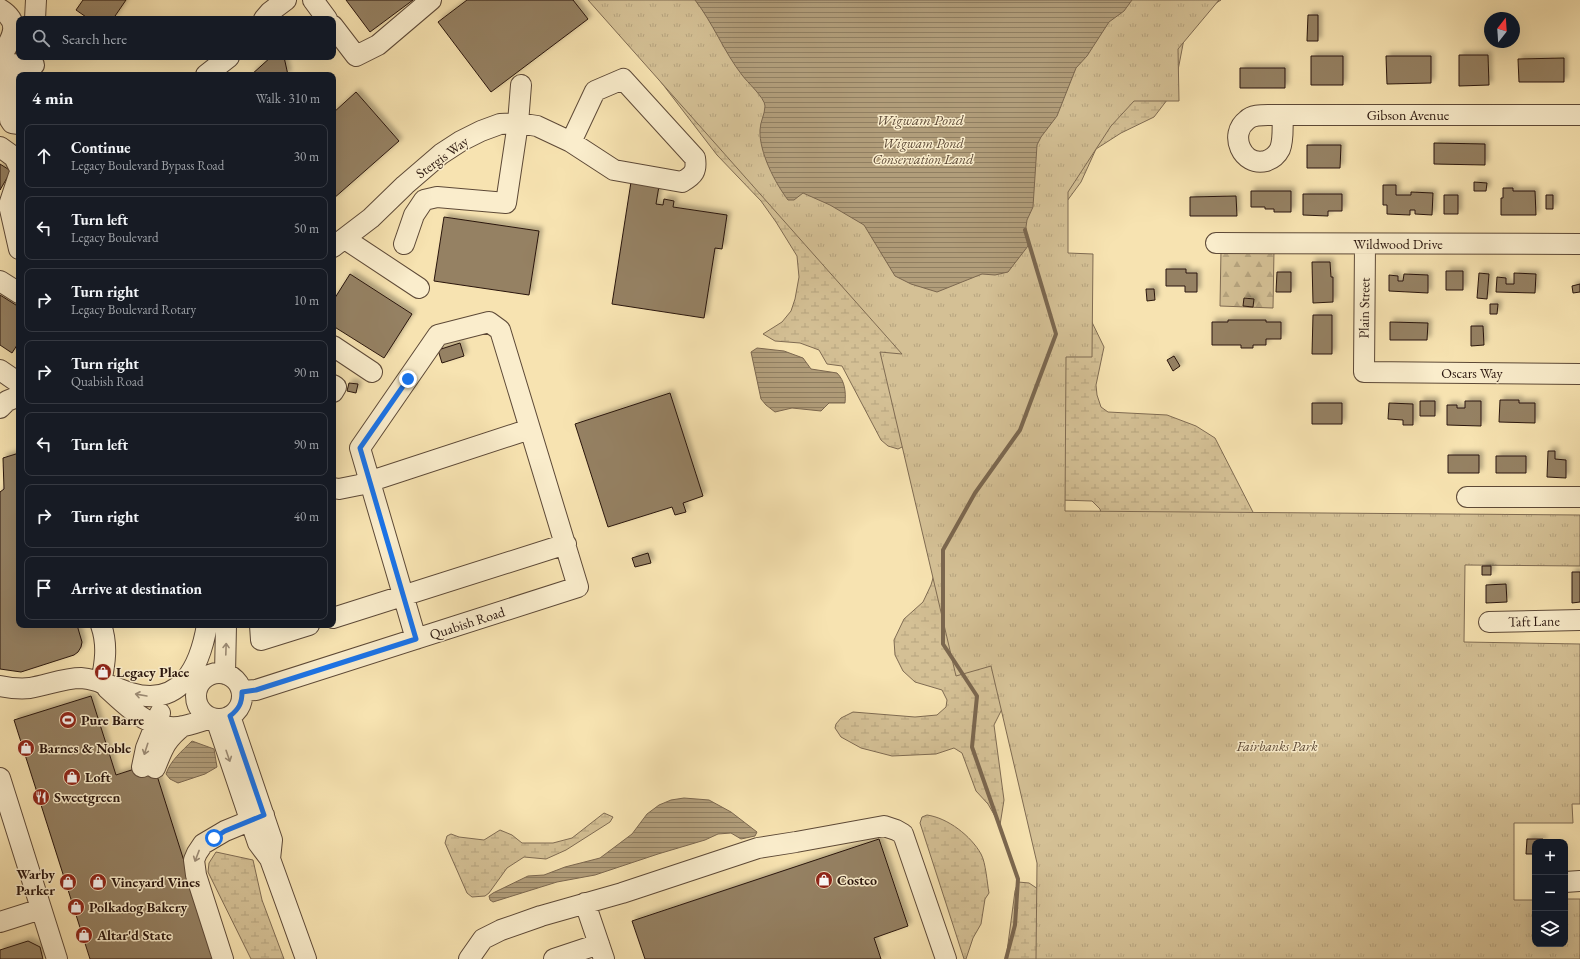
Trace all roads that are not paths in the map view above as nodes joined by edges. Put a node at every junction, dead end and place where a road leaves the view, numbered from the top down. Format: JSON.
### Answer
{"nodes":[{"id":1,"x":36,"y":0,"type":"edge"},
{"id":2,"x":286,"y":0,"type":"edge"},
{"id":3,"x":313,"y":0,"type":"edge"},
{"id":4,"x":431,"y":0,"type":"edge"},
{"id":5,"x":0,"y":9,"type":"edge"},
{"id":6,"x":267,"y":15,"type":"edge"},
{"id":7,"x":35,"y":16,"type":"edge"},
{"id":8,"x":325,"y":16,"type":"edge"},
{"id":9,"x":336,"y":30,"type":"edge"},
{"id":10,"x":4,"y":59,"type":"edge"},
{"id":11,"x":225,"y":60,"type":"edge"},
{"id":12,"x":34,"y":66,"type":"edge"},
{"id":13,"x":210,"y":72,"type":"edge"},
{"id":14,"x":521,"y":85,"type":"dead end"},
{"id":15,"x":1283,"y":115,"type":"junction"},
{"id":16,"x":1580,"y":115,"type":"edge"},
{"id":17,"x":518,"y":123,"type":"junction"},
{"id":18,"x":16,"y":124,"type":"edge"},
{"id":19,"x":571,"y":142,"type":"junction"},
{"id":20,"x":0,"y":147,"type":"edge"},
{"id":21,"x":16,"y":160,"type":"edge"},
{"id":22,"x":16,"y":184,"type":"edge"},
{"id":23,"x":405,"y":185,"type":"junction"},
{"id":24,"x":424,"y":200,"type":"junction"},
{"id":25,"x":16,"y":235,"type":"edge"},
{"id":26,"x":339,"y":243,"type":"edge"},
{"id":27,"x":1216,"y":243,"type":"dead end"},
{"id":28,"x":404,"y":244,"type":"dead end"},
{"id":29,"x":1580,"y":244,"type":"edge"},
{"id":30,"x":1365,"y":245,"type":"junction"},
{"id":31,"x":0,"y":281,"type":"edge"},
{"id":32,"x":419,"y":288,"type":"dead end"},
{"id":33,"x":16,"y":291,"type":"edge"},
{"id":34,"x":336,"y":348,"type":"edge"},
{"id":35,"x":0,"y":370,"type":"edge"},
{"id":36,"x":372,"y":372,"type":"dead end"},
{"id":37,"x":1364,"y":372,"type":"joint"},
{"id":38,"x":1580,"y":374,"type":"edge"},
{"id":39,"x":16,"y":382,"type":"edge"},
{"id":40,"x":16,"y":397,"type":"edge"},
{"id":41,"x":0,"y":408,"type":"edge"},
{"id":42,"x":530,"y":429,"type":"junction"},
{"id":43,"x":370,"y":481,"type":"junction"},
{"id":44,"x":336,"y":488,"type":"edge"},
{"id":45,"x":1467,"y":497,"type":"dead end"},
{"id":46,"x":1580,"y":497,"type":"edge"},
{"id":47,"x":566,"y":544,"type":"junction"},
{"id":48,"x":404,"y":595,"type":"junction"},
{"id":49,"x":336,"y":617,"type":"edge"},
{"id":50,"x":1580,"y":620,"type":"edge"},
{"id":51,"x":1489,"y":622,"type":"dead end"},
{"id":52,"x":103,"y":628,"type":"edge"},
{"id":53,"x":207,"y":628,"type":"edge"},
{"id":54,"x":208,"y":628,"type":"edge"},
{"id":55,"x":226,"y":628,"type":"edge"},
{"id":56,"x":260,"y":628,"type":"edge"},
{"id":57,"x":299,"y":628,"type":"edge"},
{"id":58,"x":416,"y":639,"type":"junction"},
{"id":59,"x":225,"y":674,"type":"junction"},
{"id":60,"x":203,"y":679,"type":"junction"},
{"id":61,"x":101,"y":683,"type":"junction"},
{"id":62,"x":0,"y":686,"type":"edge"},
{"id":63,"x":175,"y":690,"type":"junction"},
{"id":64,"x":242,"y":692,"type":"junction"},
{"id":65,"x":219,"y":718,"type":"junction"},
{"id":66,"x":155,"y":724,"type":"junction"},
{"id":67,"x":183,"y":726,"type":"junction"},
{"id":68,"x":0,"y":778,"type":"edge"},
{"id":69,"x":257,"y":818,"type":"junction"},
{"id":70,"x":1580,"y":881,"type":"edge"},
{"id":71,"x":1568,"y":882,"type":"edge"},
{"id":72,"x":585,"y":903,"type":"junction"},
{"id":73,"x":42,"y":909,"type":"junction"},
{"id":74,"x":0,"y":922,"type":"edge"},
{"id":75,"x":602,"y":952,"type":"edge"},
{"id":76,"x":57,"y":959,"type":"edge"},
{"id":77,"x":223,"y":959,"type":"edge"},
{"id":78,"x":306,"y":959,"type":"edge"},
{"id":79,"x":469,"y":959,"type":"edge"},
{"id":80,"x":554,"y":959,"type":"edge"},
{"id":81,"x":946,"y":959,"type":"edge"}],
"edges":[{"from":1,"to":7,"type":"street"},
{"from":2,"to":6,"type":"street"},
{"from":3,"to":8,"type":"street"},
{"from":4,"to":9,"type":"street"},
{"from":5,"to":10,"type":"street"},
{"from":10,"to":12,"type":"street"},
{"from":10,"to":18,"type":"street"},
{"from":11,"to":13,"type":"street"},
{"from":14,"to":17,"type":"street"},
{"from":15,"to":15,"type":"street","name":"Gibson Avenue"},
{"from":15,"to":16,"type":"street","name":"Gibson Avenue"},
{"from":17,"to":19,"type":"street","name":"Stergis Way"},
{"from":17,"to":23,"type":"street","name":"Stergis Way"},
{"from":17,"to":24,"type":"street"},
{"from":19,"to":19,"type":"street","name":"Stergis Way"},
{"from":20,"to":21,"type":"street"},
{"from":22,"to":25,"type":"street"},
{"from":23,"to":24,"type":"street"},
{"from":23,"to":26,"type":"street","name":"Stergis Way"},
{"from":24,"to":28,"type":"street"},
{"from":26,"to":32,"type":"street"},
{"from":27,"to":30,"type":"street","name":"Wildwood Drive"},
{"from":29,"to":30,"type":"street","name":"Wildwood Drive"},
{"from":30,"to":37,"type":"street","name":"Plain Street"},
{"from":31,"to":33,"type":"street"},
{"from":34,"to":36,"type":"street"},
{"from":35,"to":39,"type":"street"},
{"from":37,"to":38,"type":"street","name":"Oscars Way"},
{"from":40,"to":41,"type":"street"},
{"from":42,"to":43,"type":"street"},
{"from":42,"to":43,"type":"street"},
{"from":42,"to":47,"type":"street"},
{"from":43,"to":44,"type":"street"},
{"from":43,"to":48,"type":"street"},
{"from":45,"to":46,"type":"street"},
{"from":47,"to":48,"type":"street"},
{"from":47,"to":58,"type":"street","name":"Quabish Road"},
{"from":48,"to":49,"type":"street"},
{"from":48,"to":58,"type":"street"},
{"from":50,"to":51,"type":"street","name":"Taft Lane"},
{"from":52,"to":61,"type":"street"},
{"from":53,"to":63,"type":"street"},
{"from":54,"to":60,"type":"street"},
{"from":59,"to":55,"type":"street","one_way":true},
{"from":56,"to":57,"type":"street"},
{"from":58,"to":64,"type":"street","name":"Quabish Road"},
{"from":59,"to":60,"type":"street"},
{"from":59,"to":64,"type":"street"},
{"from":60,"to":65,"type":"street"},
{"from":61,"to":62,"type":"street"},
{"from":63,"to":61,"type":"street","one_way":true},
{"from":61,"to":66,"type":"street"},
{"from":63,"to":66,"type":"street"},
{"from":64,"to":65,"type":"street"},
{"from":65,"to":67,"type":"street"},
{"from":65,"to":69,"type":"street"},
{"from":66,"to":67,"type":"street"},
{"from":66,"to":67,"type":"street","one_way":true},
{"from":68,"to":73,"type":"street"},
{"from":69,"to":77,"type":"street","one_way":true},
{"from":69,"to":78,"type":"street"},
{"from":70,"to":71,"type":"street"},
{"from":72,"to":75,"type":"street"},
{"from":72,"to":79,"type":"street"},
{"from":72,"to":81,"type":"street"},
{"from":73,"to":74,"type":"street"},
{"from":73,"to":76,"type":"street"},
{"from":75,"to":80,"type":"street"}]}
